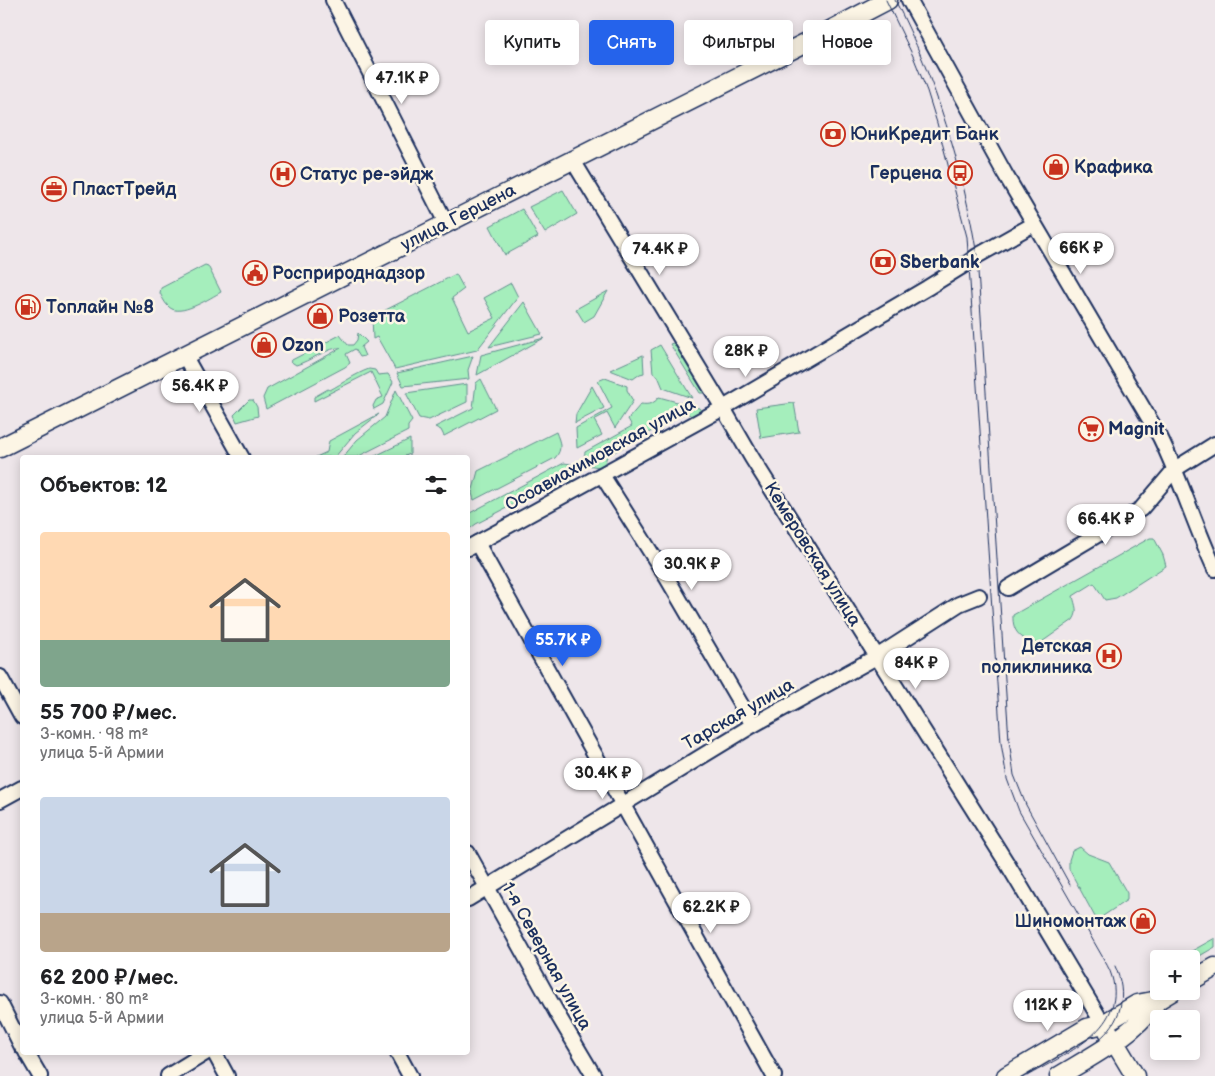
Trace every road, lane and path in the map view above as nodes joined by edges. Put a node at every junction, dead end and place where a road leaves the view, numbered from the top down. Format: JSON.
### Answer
{"nodes":[{"id":1,"x":333,"y":0,"type":"edge"},
{"id":2,"x":888,"y":0,"type":"edge"},
{"id":3,"x":910,"y":0,"type":"edge"},
{"id":4,"x":572,"y":159,"type":"junction"},
{"id":5,"x":446,"y":223,"type":"junction"},
{"id":6,"x":1034,"y":224,"type":"junction"},
{"id":7,"x":184,"y":355,"type":"junction"},
{"id":8,"x":723,"y":408,"type":"junction"},
{"id":9,"x":1215,"y":444,"type":"edge"},
{"id":10,"x":0,"y":448,"type":"edge"},
{"id":11,"x":240,"y":455,"type":"edge"},
{"id":12,"x":1176,"y":469,"type":"junction"},
{"id":13,"x":602,"y":475,"type":"junction"},
{"id":14,"x":472,"y":546,"type":"edge"},
{"id":15,"x":1215,"y":569,"type":"edge"},
{"id":16,"x":1008,"y":588,"type":"dead end"},
{"id":17,"x":978,"y":596,"type":"dead end"},
{"id":18,"x":878,"y":656,"type":"junction"},
{"id":19,"x":0,"y":677,"type":"edge"},
{"id":20,"x":20,"y":713,"type":"edge"},
{"id":21,"x":753,"y":725,"type":"junction"},
{"id":22,"x":20,"y":789,"type":"edge"},
{"id":23,"x":0,"y":800,"type":"edge"},
{"id":24,"x":623,"y":805,"type":"junction"},
{"id":25,"x":470,"y":857,"type":"edge"},
{"id":26,"x":487,"y":888,"type":"junction"},
{"id":27,"x":470,"y":898,"type":"edge"},
{"id":28,"x":1215,"y":966,"type":"edge"},
{"id":29,"x":1200,"y":975,"type":"edge"},
{"id":30,"x":1152,"y":1000,"type":"edge"},
{"id":31,"x":1162,"y":1000,"type":"edge"},
{"id":32,"x":0,"y":1003,"type":"edge"},
{"id":33,"x":1104,"y":1024,"type":"junction"},
{"id":34,"x":1114,"y":1041,"type":"junction"},
{"id":35,"x":20,"y":1043,"type":"edge"},
{"id":36,"x":28,"y":1055,"type":"edge"},
{"id":37,"x":203,"y":1055,"type":"edge"},
{"id":38,"x":216,"y":1055,"type":"edge"},
{"id":39,"x":399,"y":1055,"type":"edge"},
{"id":40,"x":40,"y":1076,"type":"edge"},
{"id":41,"x":168,"y":1076,"type":"edge"},
{"id":42,"x":227,"y":1076,"type":"edge"},
{"id":43,"x":410,"y":1076,"type":"edge"},
{"id":44,"x":594,"y":1076,"type":"edge"},
{"id":45,"x":774,"y":1076,"type":"edge"},
{"id":46,"x":1006,"y":1076,"type":"edge"},
{"id":47,"x":1059,"y":1076,"type":"edge"},
{"id":48,"x":1135,"y":1076,"type":"edge"}],
"edges":[{"from":1,"to":5,"type":"street"},
{"from":2,"to":4,"type":"main road","name":"улица Герцена"},
{"from":3,"to":6,"type":"street"},
{"from":4,"to":5,"type":"main road","name":"улица Герцена"},
{"from":4,"to":8,"type":"street","name":"Кемеровская улица"},
{"from":5,"to":7,"type":"main road","name":"улица Герцена"},
{"from":6,"to":8,"type":"street","name":"Осоавиахимовская улица"},
{"from":6,"to":12,"type":"street"},
{"from":7,"to":10,"type":"main road","name":"улица Герцена"},
{"from":7,"to":11,"type":"street"},
{"from":8,"to":13,"type":"street","name":"Осоавиахимовская улица"},
{"from":8,"to":18,"type":"street","name":"Кемеровская улица"},
{"from":9,"to":12,"type":"street"},
{"from":12,"to":15,"type":"street"},
{"from":12,"to":16,"type":"street"},
{"from":13,"to":14,"type":"street","name":"Осоавиахимовская улица"},
{"from":13,"to":21,"type":"street"},
{"from":14,"to":24,"type":"street"},
{"from":17,"to":18,"type":"street","name":"Тарская улица"},
{"from":18,"to":21,"type":"street","name":"Тарская улица"},
{"from":18,"to":33,"type":"street","name":"Кемеровская улица"},
{"from":19,"to":20,"type":"street"},
{"from":21,"to":24,"type":"street","name":"Тарская улица"},
{"from":22,"to":23,"type":"street"},
{"from":24,"to":26,"type":"street","name":"Тарская улица"},
{"from":24,"to":45,"type":"street"},
{"from":25,"to":26,"type":"street","name":"1-я Северная улица"},
{"from":26,"to":27,"type":"street","name":"Тарская улица"},
{"from":26,"to":44,"type":"street","name":"1-я Северная улица"},
{"from":28,"to":29,"type":"main road"},
{"from":30,"to":33,"type":"main road"},
{"from":31,"to":34,"type":"main road"},
{"from":32,"to":35,"type":"street"},
{"from":33,"to":34,"type":"main road"},
{"from":33,"to":46,"type":"main road"},
{"from":34,"to":47,"type":"main road"},
{"from":34,"to":48,"type":"main road"},
{"from":36,"to":40,"type":"street"},
{"from":37,"to":41,"type":"street"},
{"from":38,"to":42,"type":"street"},
{"from":39,"to":43,"type":"street"}]}
